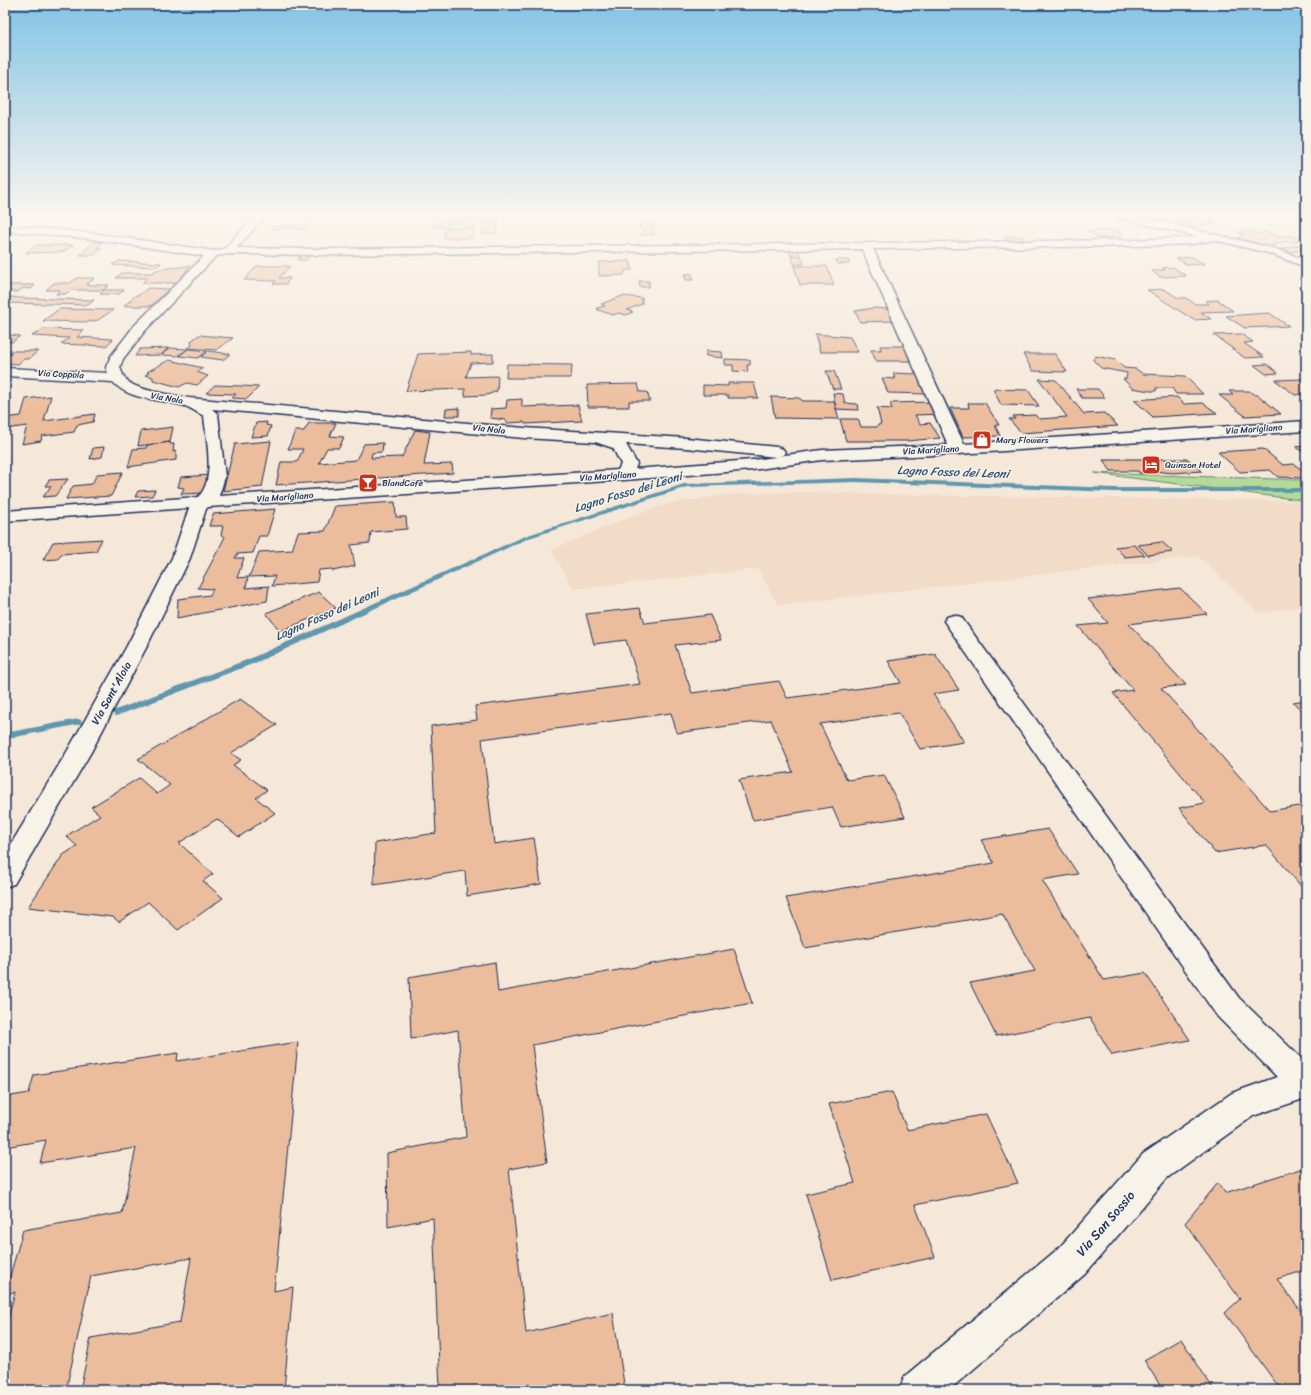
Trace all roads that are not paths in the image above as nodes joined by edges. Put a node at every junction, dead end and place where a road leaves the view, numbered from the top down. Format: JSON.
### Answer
{"nodes":[{"id":1,"x":186,"y":281,"type":"edge"},
{"id":2,"x":882,"y":281,"type":"edge"},
{"id":3,"x":5,"y":372,"type":"edge"},
{"id":4,"x":117,"y":378,"type":"junction"},
{"id":5,"x":189,"y":402,"type":"junction"},
{"id":6,"x":1306,"y":426,"type":"edge"},
{"id":7,"x":590,"y":438,"type":"junction"},
{"id":8,"x":686,"y":443,"type":"junction"},
{"id":9,"x":619,"y":445,"type":"junction"},
{"id":10,"x":958,"y":449,"type":"junction"},
{"id":11,"x":822,"y":455,"type":"junction"},
{"id":12,"x":712,"y":468,"type":"junction"},
{"id":13,"x":695,"y":469,"type":"junction"},
{"id":14,"x":624,"y":475,"type":"junction"},
{"id":15,"x":202,"y":502,"type":"junction"},
{"id":16,"x":5,"y":516,"type":"edge"},
{"id":17,"x":954,"y":621,"type":"dead end"},
{"id":18,"x":5,"y":877,"type":"edge"},
{"id":19,"x":1305,"y":1083,"type":"edge"},
{"id":20,"x":919,"y":1390,"type":"edge"}],
"edges":[{"from":1,"to":4,"type":"street"},
{"from":2,"to":10,"type":"street"},
{"from":3,"to":4,"type":"street","name":"Via Coppola"},
{"from":4,"to":5,"type":"street","name":"Via Nola"},
{"from":5,"to":7,"type":"street","name":"Via Nola"},
{"from":5,"to":15,"type":"street","name":"Via Sant'Aloia"},
{"from":6,"to":10,"type":"street","name":"Via Marigliano"},
{"from":7,"to":8,"type":"street","name":"Via Nola"},
{"from":7,"to":9,"type":"street","name":"Via Nola"},
{"from":8,"to":11,"type":"street","name":"Via Nola"},
{"from":8,"to":12,"type":"street"},
{"from":9,"to":13,"type":"street","name":"Via Nola"},
{"from":9,"to":14,"type":"street"},
{"from":10,"to":11,"type":"street","name":"Via Marigliano"},
{"from":11,"to":12,"type":"street","name":"Via Marigliano"},
{"from":12,"to":13,"type":"street","name":"Via Marigliano"},
{"from":13,"to":14,"type":"street","name":"Via Marigliano"},
{"from":14,"to":15,"type":"street","name":"Via Marigliano"},
{"from":15,"to":16,"type":"street","name":"Via Marigliano"},
{"from":15,"to":18,"type":"street","name":"Via Sant'Aloia"},
{"from":17,"to":19,"type":"street"},
{"from":19,"to":20,"type":"street","name":"Via San Sossio"}]}
